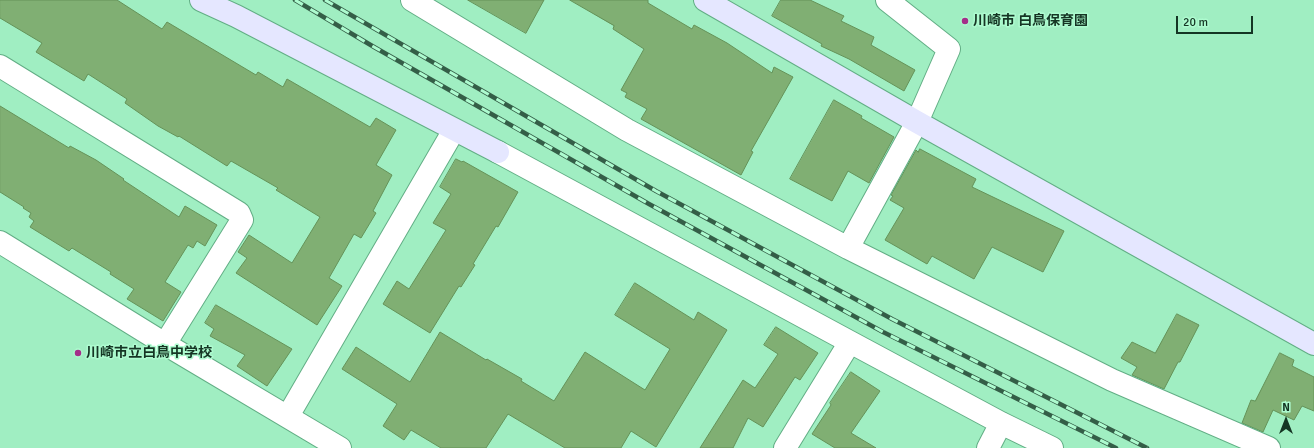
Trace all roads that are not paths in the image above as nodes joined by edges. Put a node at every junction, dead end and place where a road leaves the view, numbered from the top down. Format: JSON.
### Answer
{"nodes":[{"id":1,"x":201,"y":0,"type":"edge"},
{"id":2,"x":412,"y":0,"type":"edge"},
{"id":3,"x":705,"y":0,"type":"edge"},
{"id":4,"x":887,"y":0,"type":"edge"},
{"id":5,"x":0,"y":66,"type":"edge"},
{"id":6,"x":917,"y":122,"type":"junction"},
{"id":7,"x":454,"y":130,"type":"junction"},
{"id":8,"x":0,"y":242,"type":"edge"},
{"id":9,"x":848,"y":248,"type":"junction"},
{"id":10,"x":850,"y":342,"type":"junction"},
{"id":11,"x":165,"y":344,"type":"junction"},
{"id":12,"x":1314,"y":344,"type":"edge"},
{"id":13,"x":288,"y":416,"type":"junction"},
{"id":14,"x":1002,"y":423,"type":"junction"},
{"id":15,"x":340,"y":448,"type":"edge"},
{"id":16,"x":785,"y":448,"type":"edge"},
{"id":17,"x":988,"y":448,"type":"edge"},
{"id":18,"x":1052,"y":448,"type":"edge"},
{"id":19,"x":1269,"y":448,"type":"edge"}],
"edges":[{"from":1,"to":7,"type":"street"},
{"from":2,"to":9,"type":"street"},
{"from":3,"to":6,"type":"street"},
{"from":4,"to":6,"type":"street"},
{"from":5,"to":11,"type":"street"},
{"from":6,"to":9,"type":"street"},
{"from":6,"to":12,"type":"street"},
{"from":7,"to":10,"type":"street"},
{"from":7,"to":13,"type":"street"},
{"from":8,"to":11,"type":"street"},
{"from":9,"to":19,"type":"street"},
{"from":10,"to":14,"type":"street"},
{"from":10,"to":16,"type":"street"},
{"from":11,"to":13,"type":"street"},
{"from":13,"to":15,"type":"street"},
{"from":14,"to":17,"type":"street"},
{"from":14,"to":18,"type":"street"}]}
